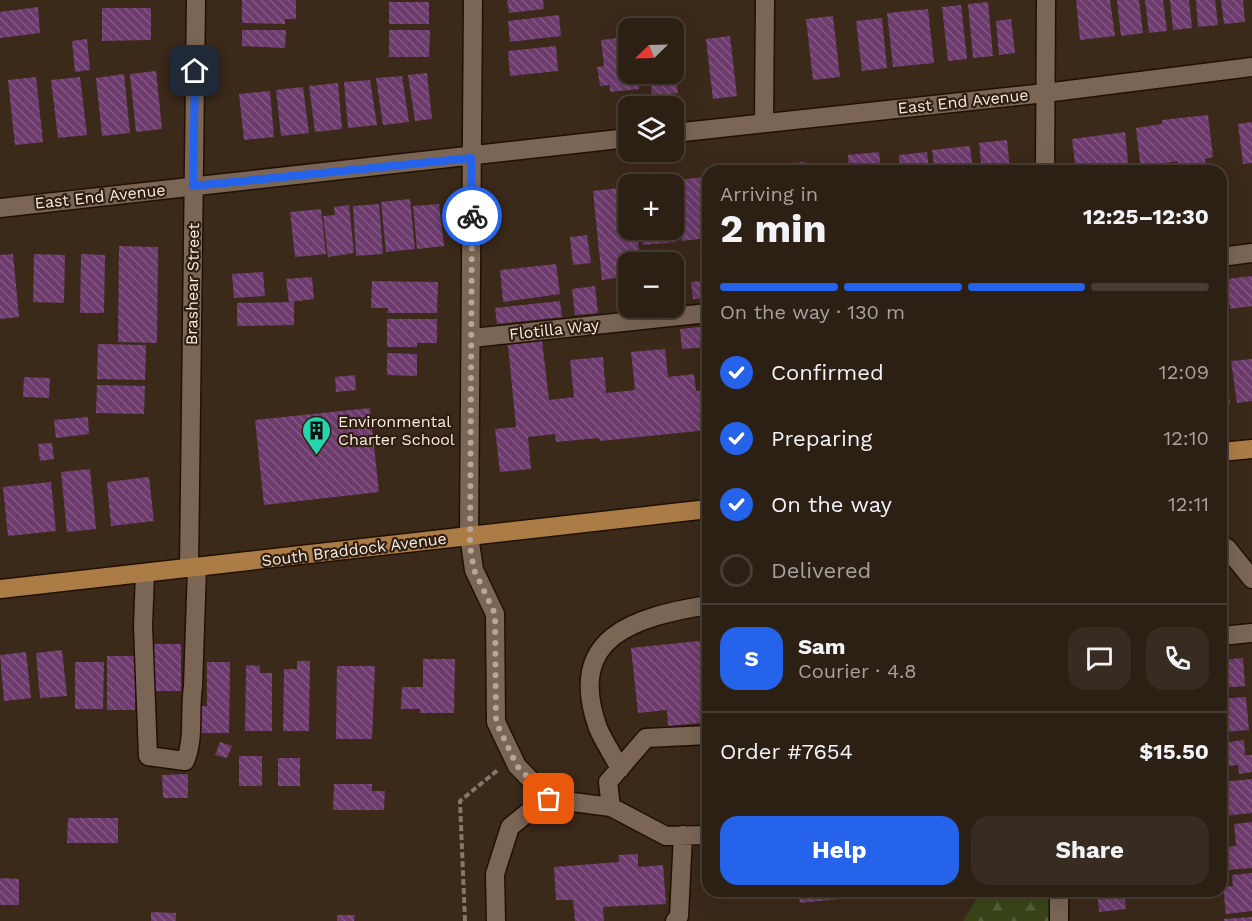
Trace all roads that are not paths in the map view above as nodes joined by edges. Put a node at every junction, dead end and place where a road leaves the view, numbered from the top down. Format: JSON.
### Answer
{"nodes":[{"id":1,"x":196,"y":0,"type":"edge"},
{"id":2,"x":472,"y":0,"type":"edge"},
{"id":3,"x":765,"y":0,"type":"edge"},
{"id":4,"x":1046,"y":0,"type":"edge"},
{"id":5,"x":1252,"y":67,"type":"edge"},
{"id":6,"x":1045,"y":93,"type":"junction"},
{"id":7,"x":764,"y":122,"type":"junction"},
{"id":8,"x":684,"y":132,"type":"edge"},
{"id":9,"x":618,"y":139,"type":"edge"},
{"id":10,"x":471,"y":158,"type":"junction"},
{"id":11,"x":1045,"y":165,"type":"edge"},
{"id":12,"x":193,"y":186,"type":"junction"},
{"id":13,"x":0,"y":207,"type":"edge"},
{"id":14,"x":1252,"y":253,"type":"edge"},
{"id":15,"x":1227,"y":256,"type":"edge"},
{"id":16,"x":702,"y":314,"type":"edge"},
{"id":17,"x":472,"y":338,"type":"junction"},
{"id":18,"x":1252,"y":449,"type":"edge"},
{"id":19,"x":1227,"y":451,"type":"edge"},
{"id":20,"x":702,"y":510,"type":"edge"},
{"id":21,"x":469,"y":535,"type":"junction"},
{"id":22,"x":1227,"y":548,"type":"edge"},
{"id":23,"x":193,"y":568,"type":"junction"},
{"id":24,"x":145,"y":573,"type":"junction"},
{"id":25,"x":1252,"y":579,"type":"edge"},
{"id":26,"x":0,"y":589,"type":"edge"},
{"id":27,"x":702,"y":606,"type":"edge"},
{"id":28,"x":1252,"y":633,"type":"edge"},
{"id":29,"x":1227,"y":635,"type":"edge"},
{"id":30,"x":702,"y":735,"type":"edge"},
{"id":31,"x":620,"y":769,"type":"junction"},
{"id":32,"x":547,"y":797,"type":"junction"},
{"id":33,"x":611,"y":807,"type":"junction"},
{"id":34,"x":683,"y":835,"type":"junction"},
{"id":35,"x":702,"y":835,"type":"edge"},
{"id":36,"x":1059,"y":897,"type":"edge"},
{"id":37,"x":496,"y":921,"type":"edge"},
{"id":38,"x":675,"y":921,"type":"edge"},
{"id":39,"x":1059,"y":921,"type":"edge"}],
"edges":[{"from":1,"to":12,"type":"street","name":"Brashear Street"},
{"from":2,"to":10,"type":"street"},
{"from":3,"to":7,"type":"street"},
{"from":4,"to":6,"type":"street"},
{"from":5,"to":6,"type":"street","name":"East End Avenue"},
{"from":6,"to":7,"type":"street","name":"East End Avenue"},
{"from":6,"to":11,"type":"street"},
{"from":7,"to":8,"type":"street","name":"East End Avenue"},
{"from":9,"to":10,"type":"street","name":"East End Avenue"},
{"from":10,"to":12,"type":"street","name":"East End Avenue"},
{"from":10,"to":17,"type":"street"},
{"from":12,"to":13,"type":"street","name":"East End Avenue"},
{"from":12,"to":23,"type":"street","name":"Brashear Street"},
{"from":14,"to":15,"type":"street"},
{"from":16,"to":17,"type":"street","name":"Flotilla Way"},
{"from":17,"to":21,"type":"street"},
{"from":18,"to":19,"type":"main road"},
{"from":20,"to":21,"type":"main road","name":"South Braddock Avenue"},
{"from":21,"to":23,"type":"main road","name":"South Braddock Avenue"},
{"from":21,"to":32,"type":"street"},
{"from":22,"to":25,"type":"street"},
{"from":23,"to":24,"type":"main road","name":"South Braddock Avenue"},
{"from":23,"to":24,"type":"street","name":"Brashear Street"},
{"from":24,"to":26,"type":"main road","name":"South Braddock Avenue"},
{"from":27,"to":31,"type":"street"},
{"from":28,"to":29,"type":"street"},
{"from":30,"to":31,"type":"street"},
{"from":31,"to":33,"type":"street"},
{"from":32,"to":33,"type":"street"},
{"from":32,"to":37,"type":"street"},
{"from":33,"to":34,"type":"street"},
{"from":34,"to":35,"type":"street"},
{"from":34,"to":38,"type":"street"},
{"from":36,"to":39,"type":"street"}]}
